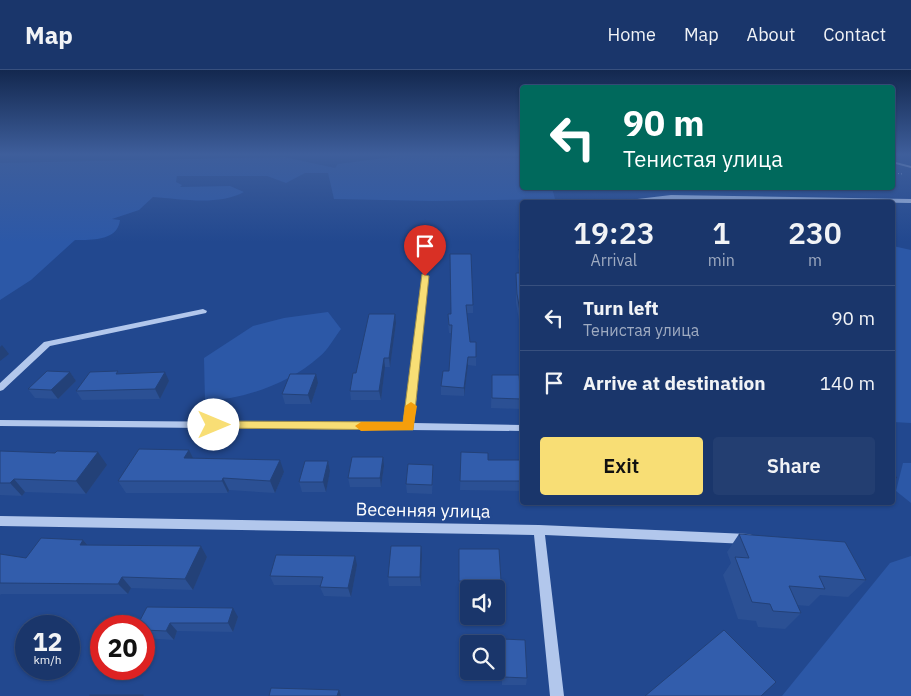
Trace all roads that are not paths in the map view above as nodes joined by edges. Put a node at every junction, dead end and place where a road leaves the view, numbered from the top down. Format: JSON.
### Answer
{"nodes":[{"id":1,"x":646,"y":200,"type":"edge"},
{"id":2,"x":911,"y":200,"type":"edge"},
{"id":3,"x":425,"y":276,"type":"dead end"},
{"id":4,"x":203,"y":312,"type":"dead end"},
{"id":5,"x":0,"y":388,"type":"edge"},
{"id":6,"x":0,"y":424,"type":"edge"},
{"id":7,"x":409,"y":427,"type":"junction"},
{"id":8,"x":520,"y":428,"type":"edge"},
{"id":9,"x":0,"y":521,"type":"edge"},
{"id":10,"x":539,"y":530,"type":"junction"},
{"id":11,"x":756,"y":539,"type":"edge"},
{"id":12,"x":557,"y":696,"type":"edge"}],
"edges":[{"from":1,"to":2,"type":"street"},
{"from":3,"to":7,"type":"street"},
{"from":4,"to":5,"type":"street"},
{"from":6,"to":7,"type":"street"},
{"from":7,"to":8,"type":"street"},
{"from":9,"to":10,"type":"street","name":"Весенняя улица"},
{"from":10,"to":11,"type":"street","name":"Весенняя улица"},
{"from":10,"to":12,"type":"street"}]}
